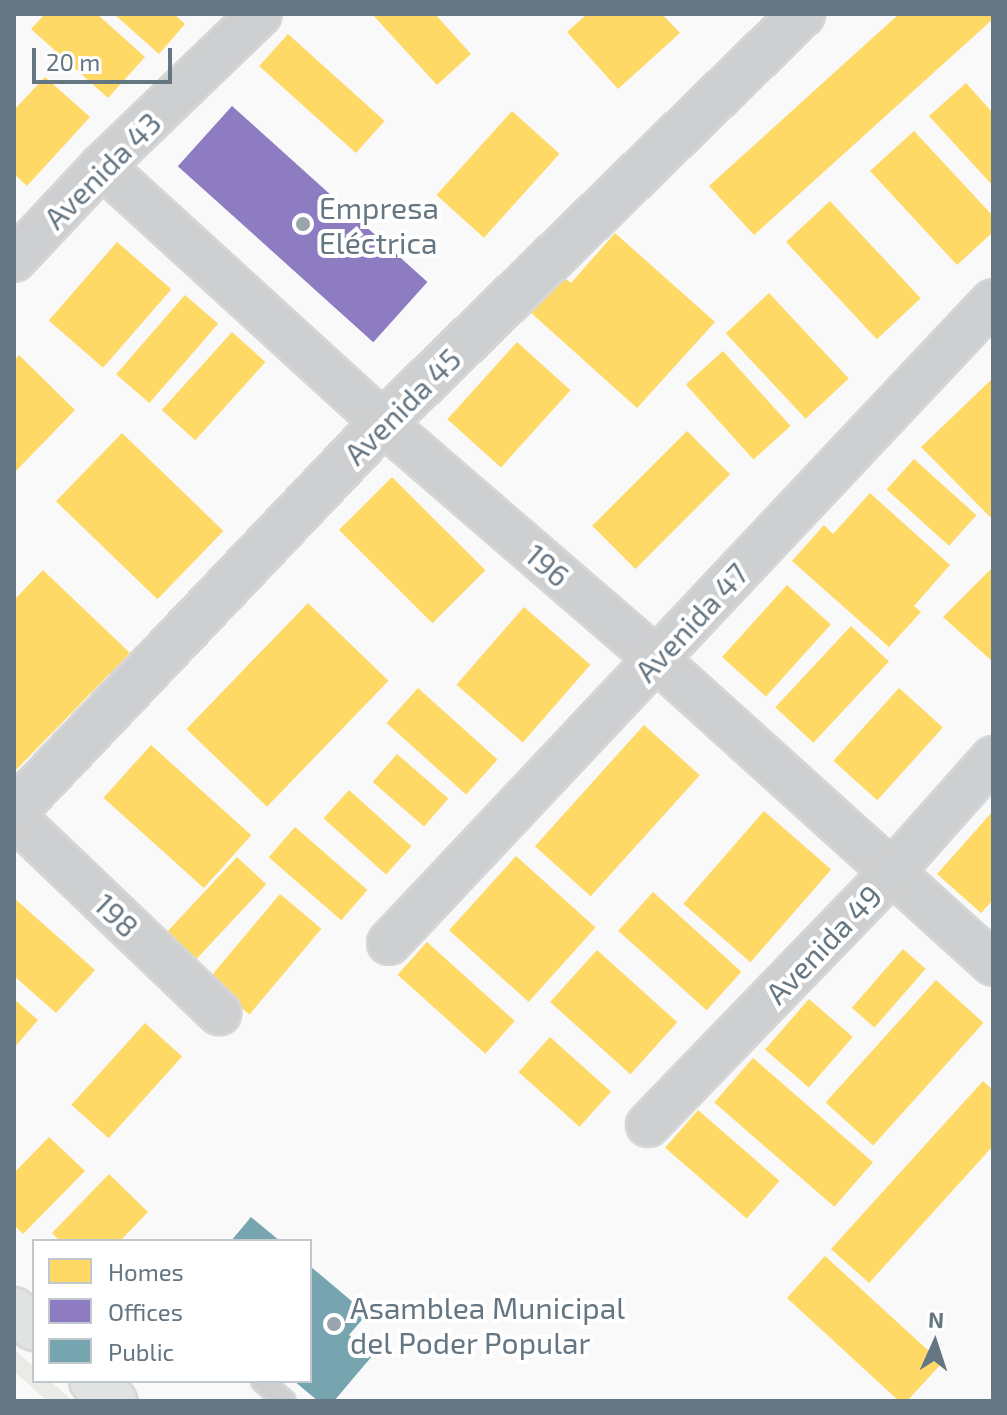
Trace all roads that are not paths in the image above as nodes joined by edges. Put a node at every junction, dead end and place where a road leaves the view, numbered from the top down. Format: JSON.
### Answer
{"nodes":[{"id":1,"x":260,"y":14,"type":"edge"},
{"id":2,"x":802,"y":14,"type":"edge"},
{"id":3,"x":102,"y":166,"type":"junction"},
{"id":4,"x":14,"y":260,"type":"edge"},
{"id":5,"x":993,"y":301,"type":"edge"},
{"id":6,"x":383,"y":423,"type":"junction"},
{"id":7,"x":656,"y":659,"type":"junction"},
{"id":8,"x":993,"y":758,"type":"edge"},
{"id":9,"x":14,"y":811,"type":"edge"},
{"id":10,"x":14,"y":817,"type":"edge"},
{"id":11,"x":890,"y":874,"type":"junction"},
{"id":12,"x":389,"y":943,"type":"dead end"},
{"id":13,"x":993,"y":964,"type":"edge"},
{"id":14,"x":219,"y":1013,"type":"dead end"},
{"id":15,"x":648,"y":1125,"type":"dead end"},
{"id":16,"x":14,"y":1310,"type":"edge"},
{"id":17,"x":32,"y":1326,"type":"edge"},
{"id":18,"x":94,"y":1383,"type":"edge"},
{"id":19,"x":264,"y":1383,"type":"edge"},
{"id":20,"x":114,"y":1401,"type":"edge"},
{"id":21,"x":285,"y":1401,"type":"edge"}],
"edges":[{"from":1,"to":3,"type":"street","name":"Avenida 43"},
{"from":2,"to":6,"type":"street","name":"Avenida 45"},
{"from":3,"to":4,"type":"street","name":"Avenida 43"},
{"from":3,"to":6,"type":"street","name":"196"},
{"from":5,"to":7,"type":"street","name":"Avenida 47"},
{"from":6,"to":7,"type":"street","name":"196"},
{"from":6,"to":9,"type":"street","name":"Avenida 45"},
{"from":7,"to":11,"type":"street","name":"196"},
{"from":7,"to":12,"type":"street","name":"Avenida 47"},
{"from":8,"to":11,"type":"street","name":"Avenida 49"},
{"from":10,"to":14,"type":"street","name":"198"},
{"from":11,"to":13,"type":"street","name":"196"},
{"from":11,"to":15,"type":"street","name":"Avenida 49"},
{"from":16,"to":17,"type":"main road"},
{"from":18,"to":20,"type":"main road"},
{"from":19,"to":21,"type":"lane"}]}
